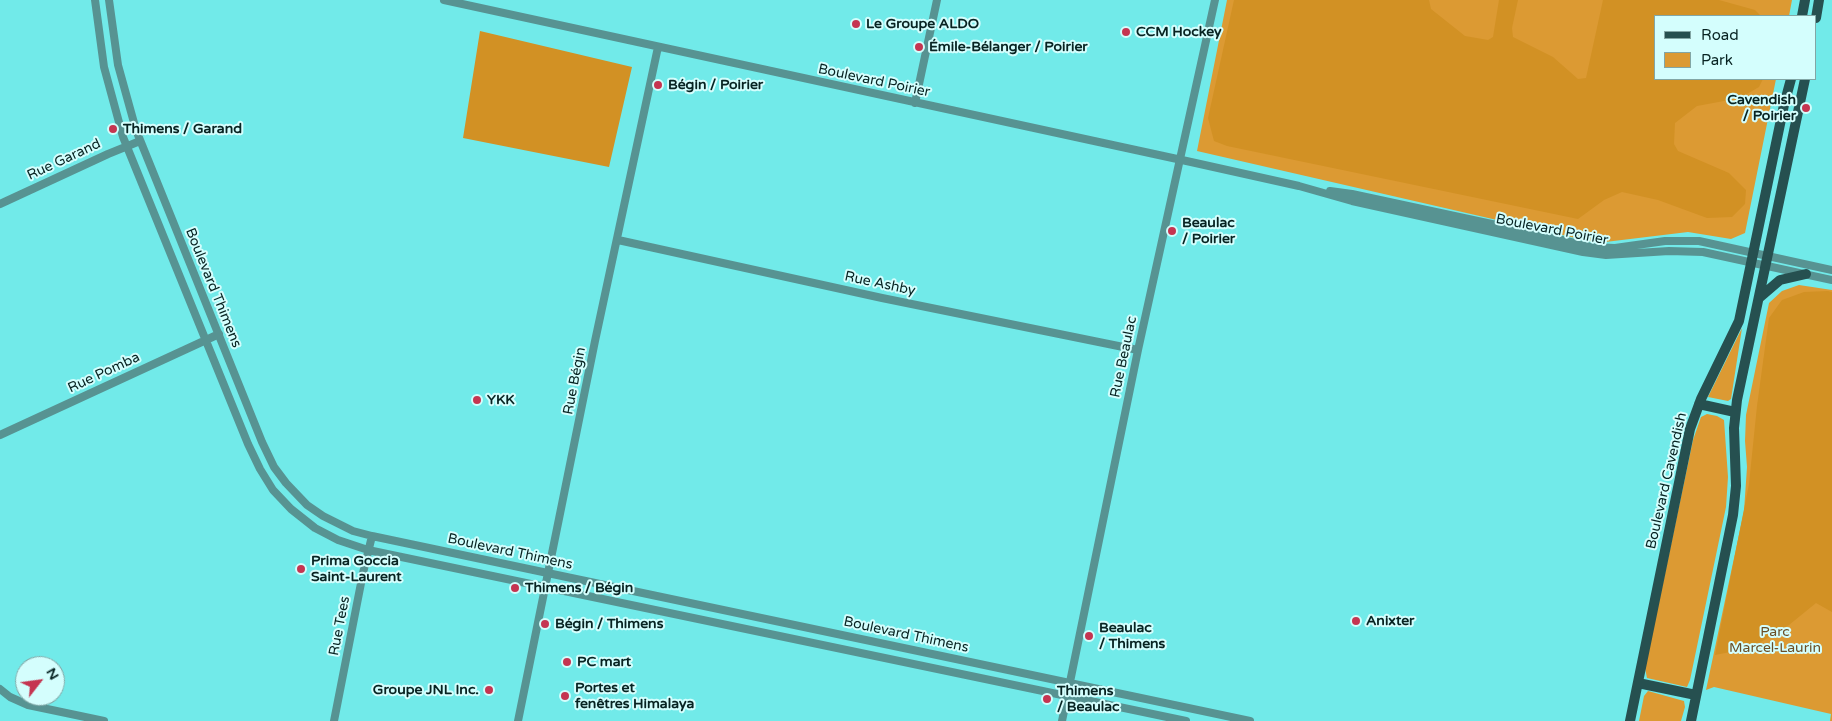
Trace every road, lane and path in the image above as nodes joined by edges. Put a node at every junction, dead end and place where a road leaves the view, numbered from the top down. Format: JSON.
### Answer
{"nodes":[{"id":1,"x":95,"y":0,"type":"edge"},
{"id":2,"x":109,"y":0,"type":"edge"},
{"id":3,"x":444,"y":0,"type":"edge"},
{"id":4,"x":937,"y":0,"type":"edge"},
{"id":5,"x":1215,"y":0,"type":"edge"},
{"id":6,"x":1805,"y":0,"type":"edge"},
{"id":7,"x":1819,"y":0,"type":"edge"},
{"id":8,"x":1802,"y":15,"type":"edge"},
{"id":9,"x":1816,"y":15,"type":"edge"},
{"id":10,"x":658,"y":47,"type":"junction"},
{"id":11,"x":1791,"y":80,"type":"edge"},
{"id":12,"x":1805,"y":80,"type":"edge"},
{"id":13,"x":1787,"y":95,"type":"junction"},
{"id":14,"x":1801,"y":98,"type":"junction"},
{"id":15,"x":915,"y":103,"type":"junction"},
{"id":16,"x":140,"y":141,"type":"junction"},
{"id":17,"x":126,"y":146,"type":"junction"},
{"id":18,"x":1180,"y":160,"type":"junction"},
{"id":19,"x":0,"y":204,"type":"edge"},
{"id":20,"x":618,"y":240,"type":"junction"},
{"id":21,"x":1753,"y":257,"type":"junction"},
{"id":22,"x":1767,"y":260,"type":"junction"},
{"id":23,"x":1832,"y":270,"type":"edge"},
{"id":24,"x":1806,"y":274,"type":"junction"},
{"id":25,"x":1832,"y":280,"type":"edge"},
{"id":26,"x":1759,"y":298,"type":"junction"},
{"id":27,"x":218,"y":334,"type":"junction"},
{"id":28,"x":205,"y":339,"type":"junction"},
{"id":29,"x":1138,"y":350,"type":"junction"},
{"id":30,"x":1699,"y":404,"type":"junction"},
{"id":31,"x":1735,"y":412,"type":"junction"},
{"id":32,"x":0,"y":435,"type":"edge"},
{"id":33,"x":372,"y":536,"type":"junction"},
{"id":34,"x":368,"y":550,"type":"junction"},
{"id":35,"x":548,"y":573,"type":"junction"},
{"id":36,"x":545,"y":587,"type":"junction"},
{"id":37,"x":646,"y":593,"type":"junction"},
{"id":38,"x":643,"y":607,"type":"junction"},
{"id":39,"x":741,"y":613,"type":"junction"},
{"id":40,"x":738,"y":627,"type":"junction"},
{"id":41,"x":1071,"y":683,"type":"junction"},
{"id":42,"x":1638,"y":683,"type":"junction"},
{"id":43,"x":0,"y":689,"type":"edge"},
{"id":44,"x":1696,"y":695,"type":"junction"},
{"id":45,"x":1068,"y":696,"type":"junction"},
{"id":46,"x":104,"y":721,"type":"edge"},
{"id":47,"x":334,"y":721,"type":"edge"},
{"id":48,"x":518,"y":721,"type":"edge"},
{"id":49,"x":1062,"y":721,"type":"edge"},
{"id":50,"x":1186,"y":721,"type":"edge"},
{"id":51,"x":1250,"y":721,"type":"edge"},
{"id":52,"x":1630,"y":721,"type":"edge"},
{"id":53,"x":1691,"y":721,"type":"edge"}],
"edges":[{"from":1,"to":17,"type":"street","name":"Boulevard Thimens"},
{"from":2,"to":16,"type":"street","name":"Boulevard Thimens"},
{"from":3,"to":10,"type":"street","name":"Boulevard Poirier"},
{"from":4,"to":15,"type":"street"},
{"from":5,"to":18,"type":"street","name":"Rue Beaulac"},
{"from":6,"to":8,"type":"main road"},
{"from":7,"to":9,"type":"main road"},
{"from":10,"to":15,"type":"street","name":"Boulevard Poirier"},
{"from":10,"to":20,"type":"street","name":"Rue Bégin"},
{"from":11,"to":13,"type":"main road","name":"Boulevard Cavendish"},
{"from":12,"to":14,"type":"main road"},
{"from":13,"to":14,"type":"main road"},
{"from":13,"to":21,"type":"main road","name":"Boulevard Cavendish"},
{"from":14,"to":22,"type":"main road"},
{"from":15,"to":18,"type":"street","name":"Boulevard Poirier"},
{"from":16,"to":17,"type":"street","name":"Rue Garand"},
{"from":16,"to":27,"type":"street","name":"Boulevard Thimens"},
{"from":17,"to":19,"type":"street","name":"Rue Garand"},
{"from":17,"to":28,"type":"street","name":"Boulevard Thimens"},
{"from":18,"to":21,"type":"street","name":"Boulevard Poirier"},
{"from":18,"to":29,"type":"street","name":"Rue Beaulac"},
{"from":20,"to":29,"type":"street","name":"Rue Ashby"},
{"from":20,"to":35,"type":"street","name":"Rue Bégin"},
{"from":21,"to":22,"type":"street","name":"Boulevard Poirier"},
{"from":21,"to":30,"type":"main road","name":"Boulevard Cavendish"},
{"from":22,"to":23,"type":"street","name":"Boulevard Poirier"},
{"from":22,"to":24,"type":"street","name":"Boulevard Poirier"},
{"from":22,"to":26,"type":"main road"},
{"from":24,"to":25,"type":"street","name":"Boulevard Poirier"},
{"from":24,"to":26,"type":"main road"},
{"from":26,"to":31,"type":"main road"},
{"from":27,"to":28,"type":"street","name":"Rue Pomba"},
{"from":27,"to":33,"type":"street","name":"Boulevard Thimens"},
{"from":28,"to":32,"type":"street","name":"Rue Pomba"},
{"from":28,"to":34,"type":"street","name":"Boulevard Thimens"},
{"from":29,"to":41,"type":"street","name":"Rue Beaulac"},
{"from":30,"to":31,"type":"main road"},
{"from":30,"to":42,"type":"main road","name":"Boulevard Cavendish"},
{"from":31,"to":44,"type":"main road"},
{"from":33,"to":34,"type":"street","name":"Rue Tees"},
{"from":33,"to":35,"type":"street","name":"Boulevard Thimens"},
{"from":34,"to":36,"type":"street","name":"Boulevard Thimens"},
{"from":34,"to":47,"type":"street","name":"Rue Tees"},
{"from":35,"to":36,"type":"street","name":"Rue Bégin"},
{"from":35,"to":37,"type":"street","name":"Boulevard Thimens"},
{"from":36,"to":38,"type":"street","name":"Boulevard Thimens"},
{"from":36,"to":48,"type":"street","name":"Rue Bégin"},
{"from":37,"to":38,"type":"street"},
{"from":37,"to":39,"type":"street","name":"Boulevard Thimens"},
{"from":38,"to":40,"type":"street","name":"Boulevard Thimens"},
{"from":39,"to":40,"type":"street"},
{"from":39,"to":41,"type":"street","name":"Boulevard Thimens"},
{"from":40,"to":45,"type":"street","name":"Boulevard Thimens"},
{"from":41,"to":45,"type":"street","name":"Rue Beaulac"},
{"from":41,"to":51,"type":"street","name":"Boulevard Thimens"},
{"from":42,"to":44,"type":"main road"},
{"from":42,"to":52,"type":"main road","name":"Boulevard Cavendish"},
{"from":43,"to":46,"type":"street"},
{"from":44,"to":53,"type":"main road"},
{"from":45,"to":49,"type":"street","name":"Rue Beaulac"},
{"from":45,"to":50,"type":"street","name":"Boulevard Thimens"}]}
